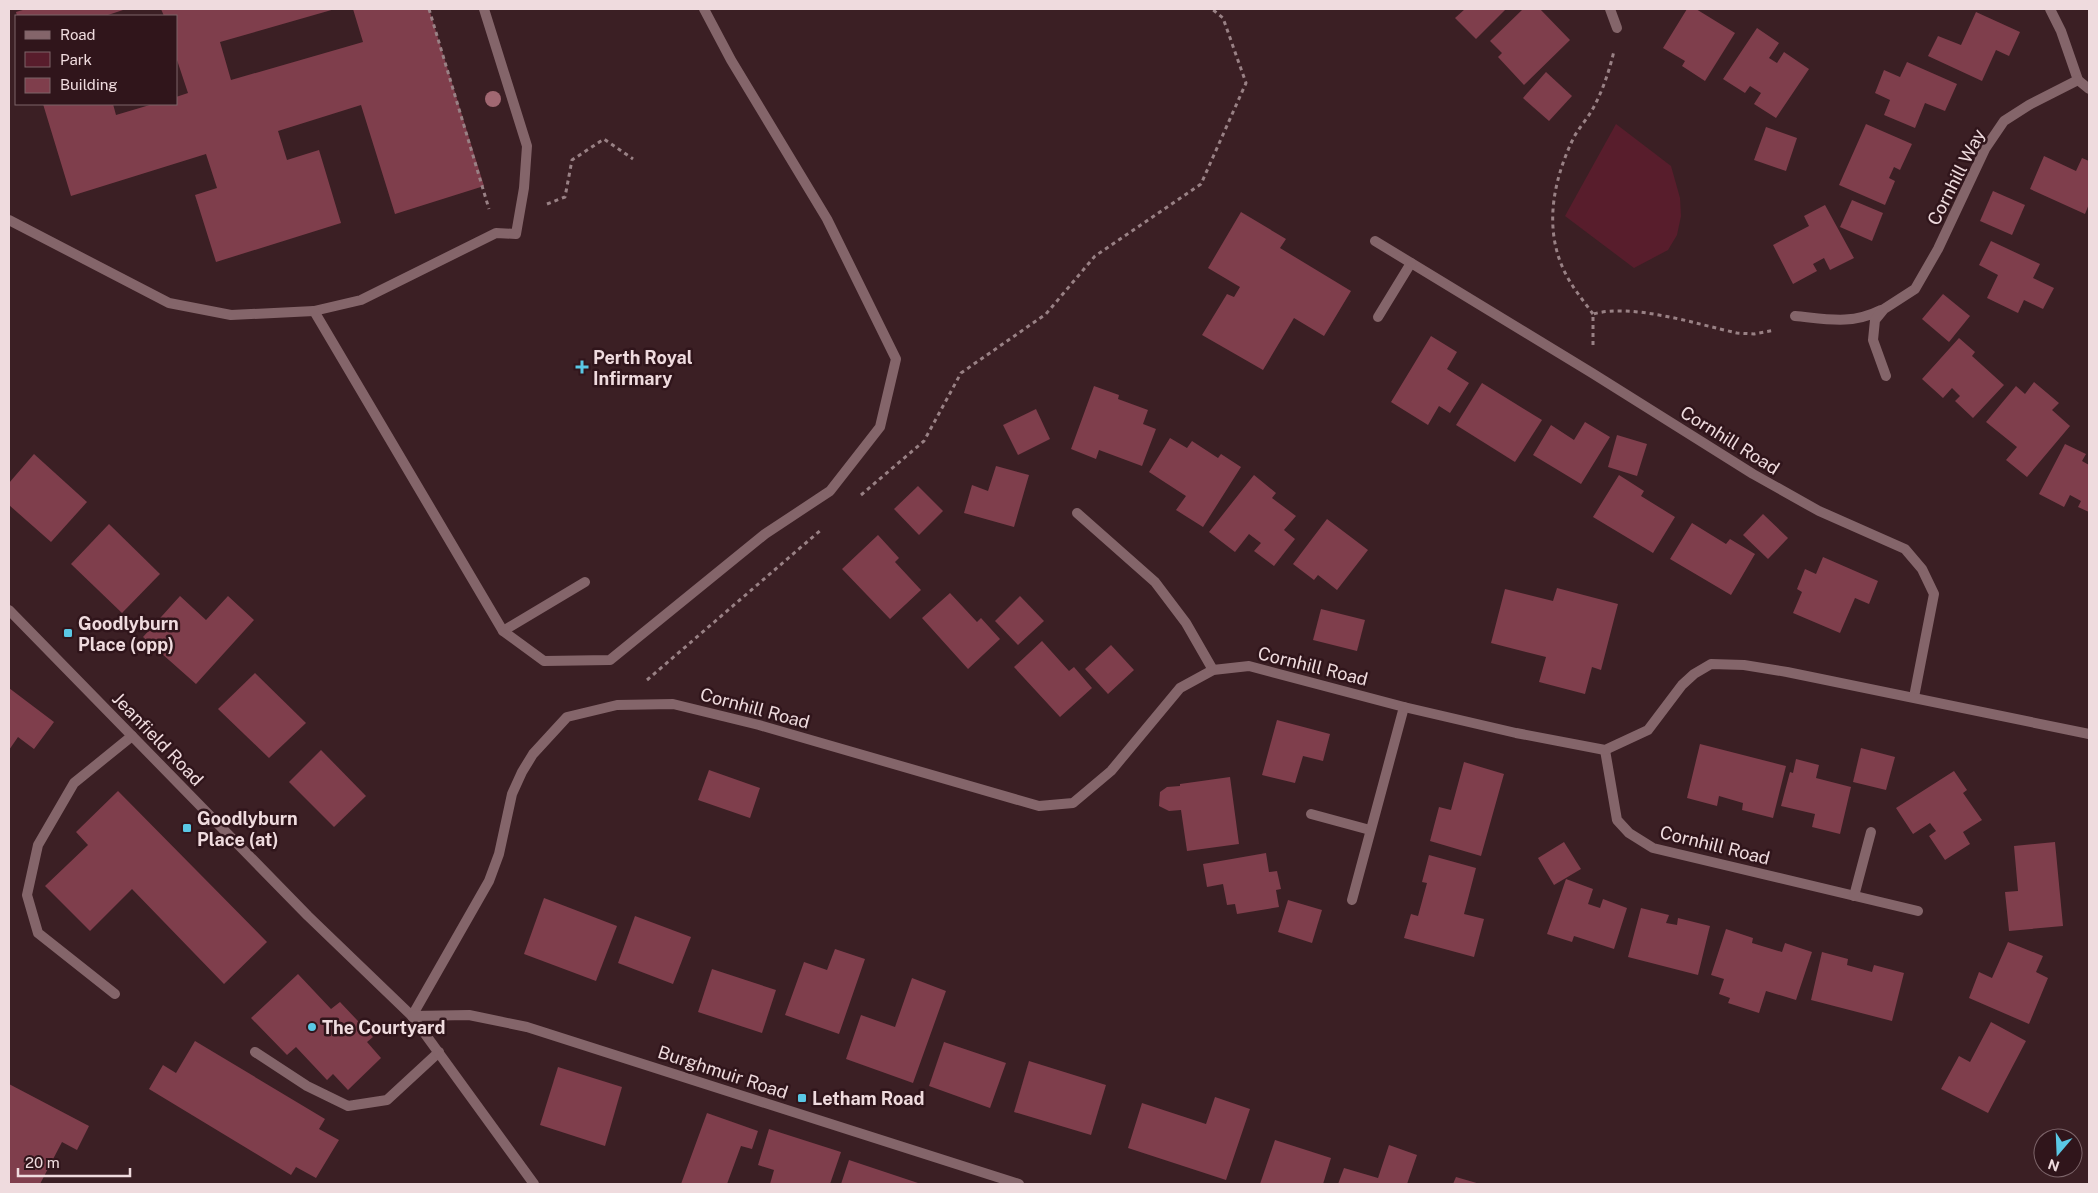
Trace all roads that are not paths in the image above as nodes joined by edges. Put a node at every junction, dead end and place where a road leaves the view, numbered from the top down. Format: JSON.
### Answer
{"nodes":[{"id":1,"x":484,"y":9,"type":"edge"},
{"id":2,"x":704,"y":9,"type":"edge"},
{"id":3,"x":1610,"y":9,"type":"edge"},
{"id":4,"x":2050,"y":9,"type":"edge"},
{"id":5,"x":1618,"y":28,"type":"road end"},
{"id":6,"x":2078,"y":80,"type":"junction"},
{"id":7,"x":2089,"y":89,"type":"edge"},
{"id":8,"x":9,"y":220,"type":"edge"},
{"id":9,"x":1375,"y":241,"type":"dead end"},
{"id":10,"x":1411,"y":263,"type":"junction"},
{"id":11,"x":1884,"y":309,"type":"junction"},
{"id":12,"x":314,"y":311,"type":"junction"},
{"id":13,"x":1795,"y":316,"type":"road end"},
{"id":14,"x":1378,"y":317,"type":"dead end"},
{"id":15,"x":1886,"y":376,"type":"dead end"},
{"id":16,"x":1077,"y":512,"type":"dead end"},
{"id":17,"x":585,"y":582,"type":"dead end"},
{"id":18,"x":9,"y":610,"type":"edge"},
{"id":19,"x":502,"y":631,"type":"junction"},
{"id":20,"x":1213,"y":670,"type":"junction"},
{"id":21,"x":1914,"y":697,"type":"junction"},
{"id":22,"x":1404,"y":707,"type":"junction"},
{"id":23,"x":2089,"y":734,"type":"edge"},
{"id":24,"x":132,"y":736,"type":"junction"},
{"id":25,"x":1605,"y":750,"type":"junction"},
{"id":26,"x":1311,"y":814,"type":"dead end"},
{"id":27,"x":1370,"y":830,"type":"junction"},
{"id":28,"x":1871,"y":832,"type":"dead end"},
{"id":29,"x":1854,"y":896,"type":"junction"},
{"id":30,"x":1352,"y":900,"type":"dead end"},
{"id":31,"x":1918,"y":911,"type":"dead end"},
{"id":32,"x":115,"y":994,"type":"dead end"},
{"id":33,"x":412,"y":1016,"type":"junction"},
{"id":34,"x":254,"y":1052,"type":"dead end"},
{"id":35,"x":439,"y":1052,"type":"junction"},
{"id":36,"x":534,"y":1184,"type":"edge"},
{"id":37,"x":1019,"y":1184,"type":"edge"}],
"edges":[{"from":1,"to":12,"type":"street"},
{"from":2,"to":19,"type":"street"},
{"from":3,"to":5,"type":"street"},
{"from":4,"to":6,"type":"street"},
{"from":6,"to":7,"type":"street"},
{"from":6,"to":11,"type":"street","name":"Cornhill Way"},
{"from":8,"to":12,"type":"street"},
{"from":9,"to":10,"type":"street","name":"Cornhill Road"},
{"from":10,"to":14,"type":"street"},
{"from":10,"to":21,"type":"street","name":"Cornhill Road"},
{"from":11,"to":13,"type":"street","name":"Cornhill Way"},
{"from":11,"to":15,"type":"street"},
{"from":12,"to":19,"type":"street"},
{"from":16,"to":20,"type":"street"},
{"from":17,"to":19,"type":"street"},
{"from":18,"to":24,"type":"street","name":"Jeanfield Road"},
{"from":20,"to":22,"type":"street","name":"Cornhill Road"},
{"from":20,"to":33,"type":"street","name":"Cornhill Road"},
{"from":21,"to":23,"type":"street"},
{"from":21,"to":25,"type":"street"},
{"from":22,"to":25,"type":"street","name":"Cornhill Road"},
{"from":22,"to":27,"type":"street"},
{"from":24,"to":32,"type":"street"},
{"from":24,"to":33,"type":"street","name":"Jeanfield Road"},
{"from":25,"to":29,"type":"street","name":"Cornhill Road"},
{"from":26,"to":27,"type":"street"},
{"from":27,"to":30,"type":"street"},
{"from":28,"to":29,"type":"street"},
{"from":29,"to":31,"type":"street","name":"Cornhill Road"},
{"from":33,"to":35,"type":"street"},
{"from":33,"to":37,"type":"street","name":"Burghmuir Road"},
{"from":34,"to":35,"type":"street"},
{"from":35,"to":36,"type":"street"}]}
